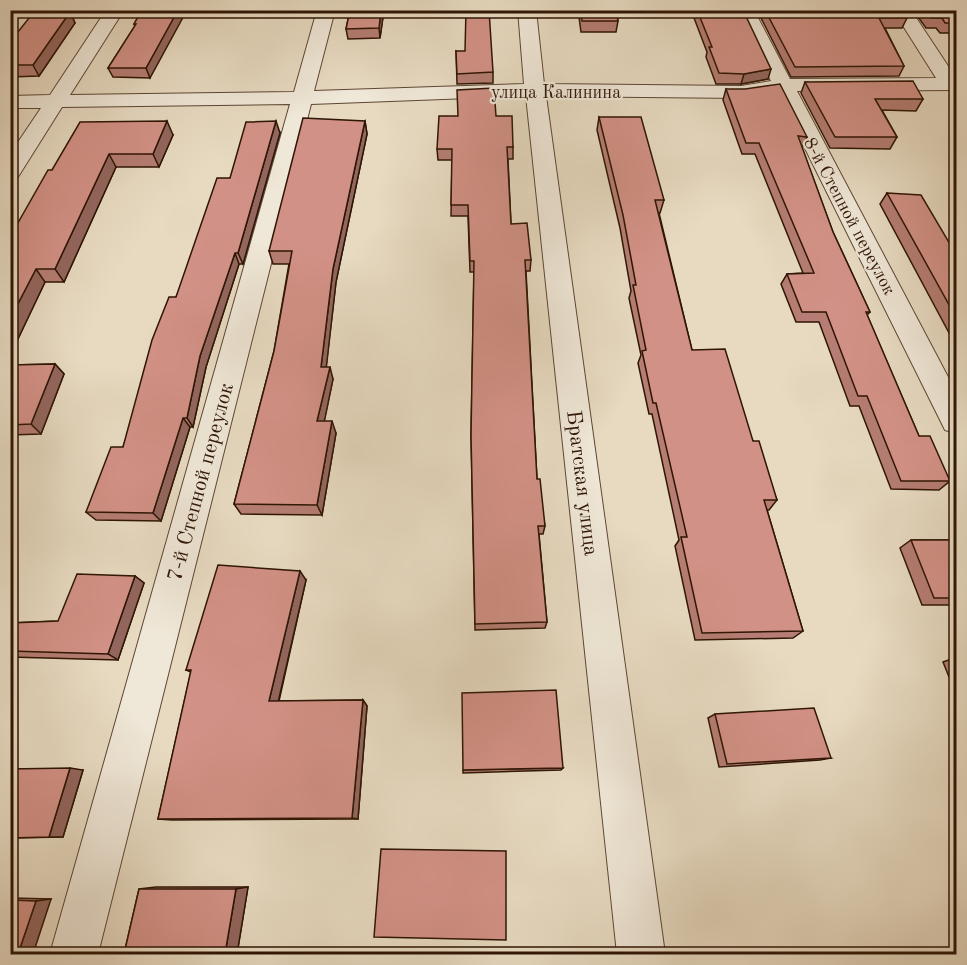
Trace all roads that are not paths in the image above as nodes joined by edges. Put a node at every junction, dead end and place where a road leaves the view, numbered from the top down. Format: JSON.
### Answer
{"nodes":[{"id":1,"x":115,"y":10,"type":"edge"},
{"id":2,"x":326,"y":10,"type":"edge"},
{"id":3,"x":527,"y":10,"type":"edge"},
{"id":4,"x":745,"y":10,"type":"edge"},
{"id":5,"x":902,"y":10,"type":"edge"},
{"id":6,"x":953,"y":84,"type":"edge"},
{"id":7,"x":781,"y":85,"type":"junction"},
{"id":8,"x":534,"y":90,"type":"junction"},
{"id":9,"x":302,"y":98,"type":"junction"},
{"id":10,"x":56,"y":100,"type":"junction"},
{"id":11,"x":10,"y":102,"type":"edge"},
{"id":12,"x":10,"y":172,"type":"edge"},
{"id":13,"x":957,"y":421,"type":"edge"},
{"id":14,"x":74,"y":954,"type":"edge"},
{"id":15,"x":641,"y":954,"type":"edge"}],
"edges":[{"from":1,"to":10,"type":"street"},
{"from":2,"to":9,"type":"street","name":"7-й Степной переулок"},
{"from":3,"to":8,"type":"street","name":"Братская улица"},
{"from":4,"to":7,"type":"street","name":"8-й Степной переулок"},
{"from":5,"to":6,"type":"street"},
{"from":6,"to":7,"type":"street","name":"улица Калинина"},
{"from":7,"to":8,"type":"street","name":"улица Калинина"},
{"from":7,"to":13,"type":"street","name":"8-й Степной переулок"},
{"from":8,"to":9,"type":"street","name":"улица Калинина"},
{"from":8,"to":15,"type":"street","name":"Братская улица"},
{"from":9,"to":10,"type":"street","name":"улица Калинина"},
{"from":9,"to":14,"type":"street","name":"7-й Степной переулок"},
{"from":10,"to":11,"type":"street","name":"улица Калинина"},
{"from":10,"to":12,"type":"street"}]}
